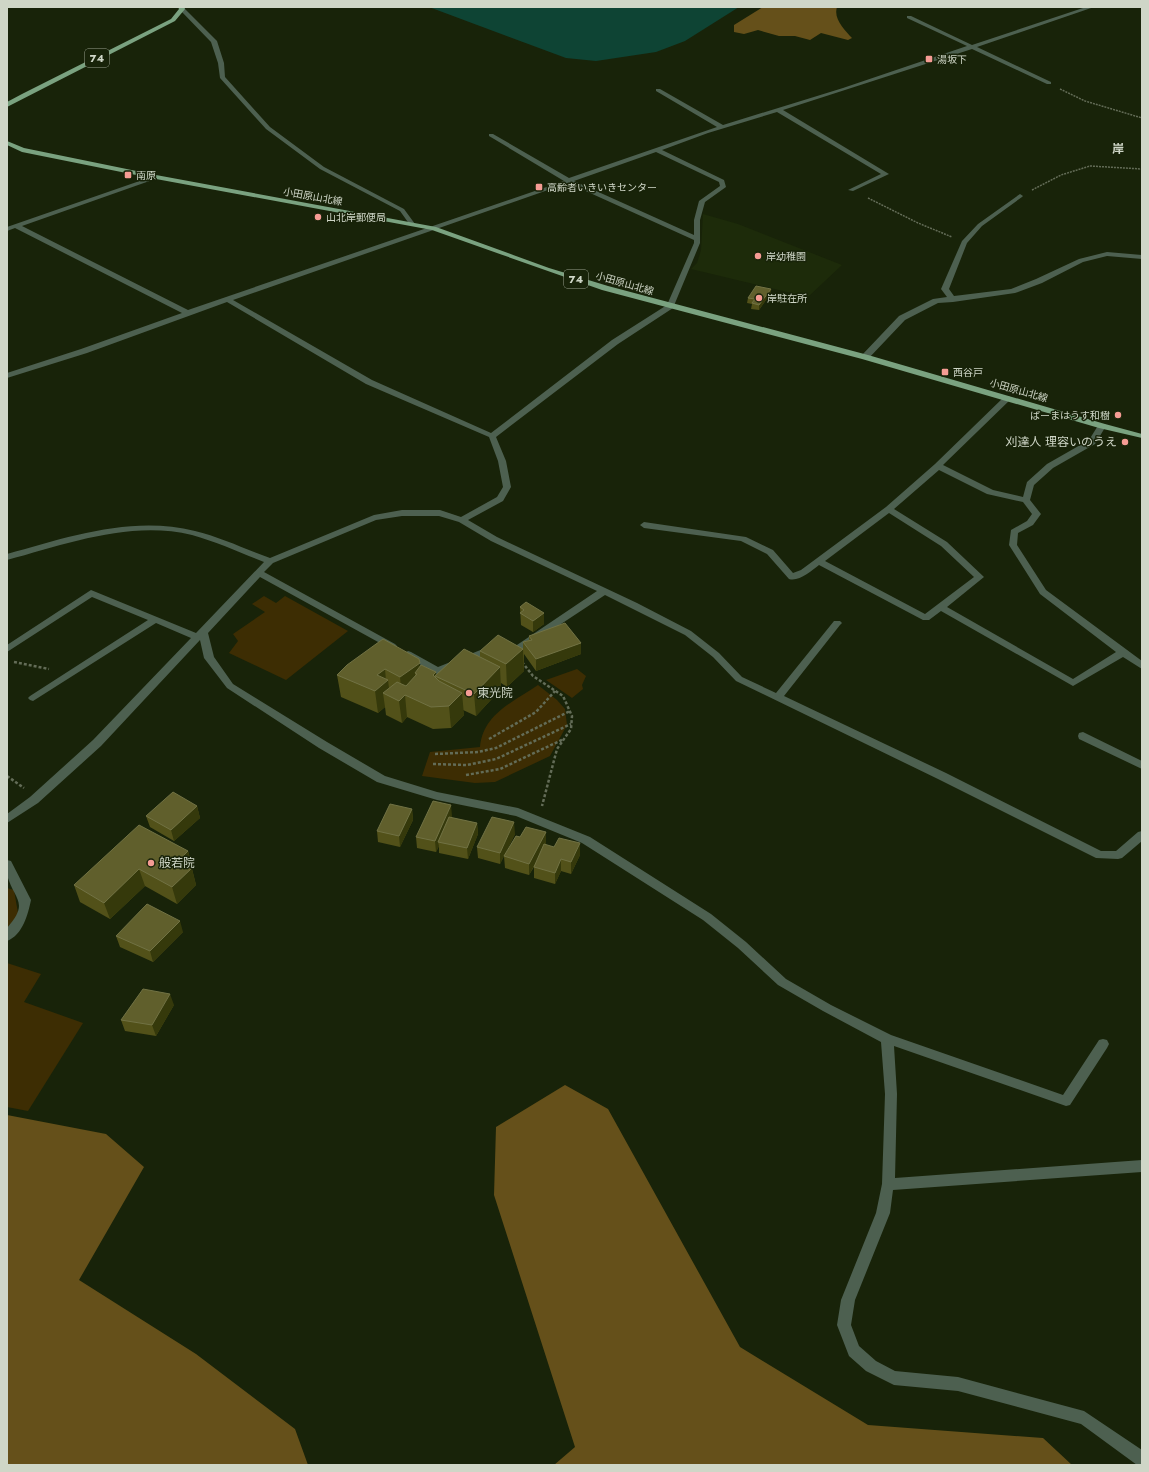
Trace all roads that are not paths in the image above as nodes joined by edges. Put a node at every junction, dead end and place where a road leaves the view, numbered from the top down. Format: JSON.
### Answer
{"nodes":[{"id":1,"x":1091,"y":7,"type":"edge"},
{"id":2,"x":182,"y":8,"type":"edge"},
{"id":3,"x":909,"y":17,"type":"dead end"},
{"id":4,"x":972,"y":46,"type":"junction"},
{"id":5,"x":1049,"y":83,"type":"road end"},
{"id":6,"x":658,"y":90,"type":"dead end"},
{"id":7,"x":7,"y":105,"type":"edge"},
{"id":8,"x":778,"y":110,"type":"junction"},
{"id":9,"x":722,"y":127,"type":"junction"},
{"id":10,"x":491,"y":135,"type":"dead end"},
{"id":11,"x":7,"y":143,"type":"edge"},
{"id":12,"x":657,"y":150,"type":"junction"},
{"id":13,"x":156,"y":177,"type":"junction"},
{"id":14,"x":570,"y":181,"type":"junction"},
{"id":15,"x":851,"y":190,"type":"road end"},
{"id":16,"x":1020,"y":196,"type":"road end"},
{"id":17,"x":412,"y":224,"type":"junction"},
{"id":18,"x":16,"y":226,"type":"junction"},
{"id":19,"x":434,"y":228,"type":"junction"},
{"id":20,"x":7,"y":229,"type":"edge"},
{"id":21,"x":697,"y":239,"type":"junction"},
{"id":22,"x":1142,"y":257,"type":"edge"},
{"id":23,"x":228,"y":299,"type":"junction"},
{"id":24,"x":953,"y":300,"type":"junction"},
{"id":25,"x":670,"y":306,"type":"junction"},
{"id":26,"x":188,"y":313,"type":"junction"},
{"id":27,"x":865,"y":356,"type":"junction"},
{"id":28,"x":7,"y":376,"type":"edge"},
{"id":29,"x":1008,"y":398,"type":"junction"},
{"id":30,"x":1102,"y":426,"type":"junction"},
{"id":31,"x":492,"y":436,"type":"junction"},
{"id":32,"x":1142,"y":436,"type":"edge"},
{"id":33,"x":938,"y":466,"type":"junction"},
{"id":34,"x":1026,"y":500,"type":"junction"},
{"id":35,"x":889,"y":509,"type":"junction"},
{"id":36,"x":462,"y":520,"type":"junction"},
{"id":37,"x":644,"y":525,"type":"dead end"},
{"id":38,"x":7,"y":557,"type":"edge"},
{"id":39,"x":270,"y":561,"type":"junction"},
{"id":40,"x":819,"y":561,"type":"junction"},
{"id":41,"x":259,"y":573,"type":"junction"},
{"id":42,"x":604,"y":591,"type":"junction"},
{"id":43,"x":941,"y":607,"type":"junction"},
{"id":44,"x":156,"y":619,"type":"junction"},
{"id":45,"x":837,"y":623,"type":"dead end"},
{"id":46,"x":201,"y":634,"type":"junction"},
{"id":47,"x":494,"y":648,"type":"edge"},
{"id":48,"x":7,"y":649,"type":"edge"},
{"id":49,"x":514,"y":651,"type":"edge"},
{"id":50,"x":1123,"y":652,"type":"junction"},
{"id":51,"x":1142,"y":666,"type":"edge"},
{"id":52,"x":778,"y":697,"type":"junction"},
{"id":53,"x":34,"y":698,"type":"dead end"},
{"id":54,"x":1083,"y":736,"type":"dead end"},
{"id":55,"x":1142,"y":765,"type":"edge"},
{"id":56,"x":7,"y":819,"type":"edge"},
{"id":57,"x":1142,"y":835,"type":"edge"},
{"id":58,"x":7,"y":864,"type":"edge"},
{"id":59,"x":7,"y":936,"type":"edge"},
{"id":60,"x":887,"y":1039,"type":"junction"},
{"id":61,"x":1103,"y":1044,"type":"dead end"},
{"id":62,"x":1142,"y":1166,"type":"edge"},
{"id":63,"x":888,"y":1184,"type":"junction"},
{"id":64,"x":1142,"y":1460,"type":"edge"}],
"edges":[{"from":1,"to":4,"type":"street"},
{"from":2,"to":7,"type":"main road","number":"74"},
{"from":2,"to":17,"type":"street"},
{"from":3,"to":4,"type":"street"},
{"from":4,"to":5,"type":"street"},
{"from":4,"to":8,"type":"street"},
{"from":6,"to":9,"type":"street"},
{"from":8,"to":9,"type":"street"},
{"from":8,"to":15,"type":"street"},
{"from":9,"to":12,"type":"street"},
{"from":10,"to":14,"type":"street"},
{"from":11,"to":13,"type":"main road","name":"小田原山北線","number":"74"},
{"from":12,"to":14,"type":"street"},
{"from":12,"to":21,"type":"street"},
{"from":13,"to":17,"type":"main road","name":"小田原山北線","number":"74"},
{"from":13,"to":18,"type":"street"},
{"from":14,"to":19,"type":"street"},
{"from":14,"to":21,"type":"street"},
{"from":16,"to":24,"type":"street"},
{"from":17,"to":19,"type":"main road","name":"小田原山北線","number":"74"},
{"from":18,"to":20,"type":"street"},
{"from":18,"to":26,"type":"street"},
{"from":19,"to":23,"type":"street"},
{"from":19,"to":25,"type":"main road","name":"小田原山北線","number":"74"},
{"from":21,"to":25,"type":"street"},
{"from":22,"to":24,"type":"street"},
{"from":23,"to":26,"type":"street"},
{"from":23,"to":31,"type":"street"},
{"from":24,"to":27,"type":"street"},
{"from":25,"to":27,"type":"main road","name":"小田原山北線","number":"74"},
{"from":25,"to":31,"type":"street"},
{"from":26,"to":28,"type":"street"},
{"from":27,"to":29,"type":"main road","name":"小田原山北線","number":"74"},
{"from":29,"to":30,"type":"main road","name":"小田原山北線","number":"74"},
{"from":29,"to":33,"type":"street"},
{"from":30,"to":32,"type":"main road","name":"小田原山北線","number":"74"},
{"from":30,"to":34,"type":"street"},
{"from":31,"to":36,"type":"street"},
{"from":33,"to":34,"type":"street"},
{"from":33,"to":35,"type":"street"},
{"from":34,"to":50,"type":"street"},
{"from":35,"to":40,"type":"street"},
{"from":35,"to":43,"type":"street"},
{"from":36,"to":39,"type":"street"},
{"from":36,"to":42,"type":"street"},
{"from":37,"to":40,"type":"street"},
{"from":38,"to":39,"type":"street"},
{"from":39,"to":41,"type":"street"},
{"from":40,"to":43,"type":"street"},
{"from":41,"to":46,"type":"street"},
{"from":41,"to":47,"type":"street"},
{"from":42,"to":49,"type":"street"},
{"from":42,"to":52,"type":"street"},
{"from":43,"to":50,"type":"street"},
{"from":44,"to":46,"type":"street"},
{"from":44,"to":48,"type":"street"},
{"from":44,"to":53,"type":"street"},
{"from":45,"to":52,"type":"street"},
{"from":46,"to":56,"type":"street"},
{"from":46,"to":60,"type":"street"},
{"from":50,"to":51,"type":"street"},
{"from":52,"to":57,"type":"street"},
{"from":54,"to":55,"type":"street"},
{"from":58,"to":59,"type":"street"},
{"from":60,"to":61,"type":"street"},
{"from":60,"to":63,"type":"street"},
{"from":62,"to":63,"type":"street"},
{"from":63,"to":64,"type":"street"}]}
